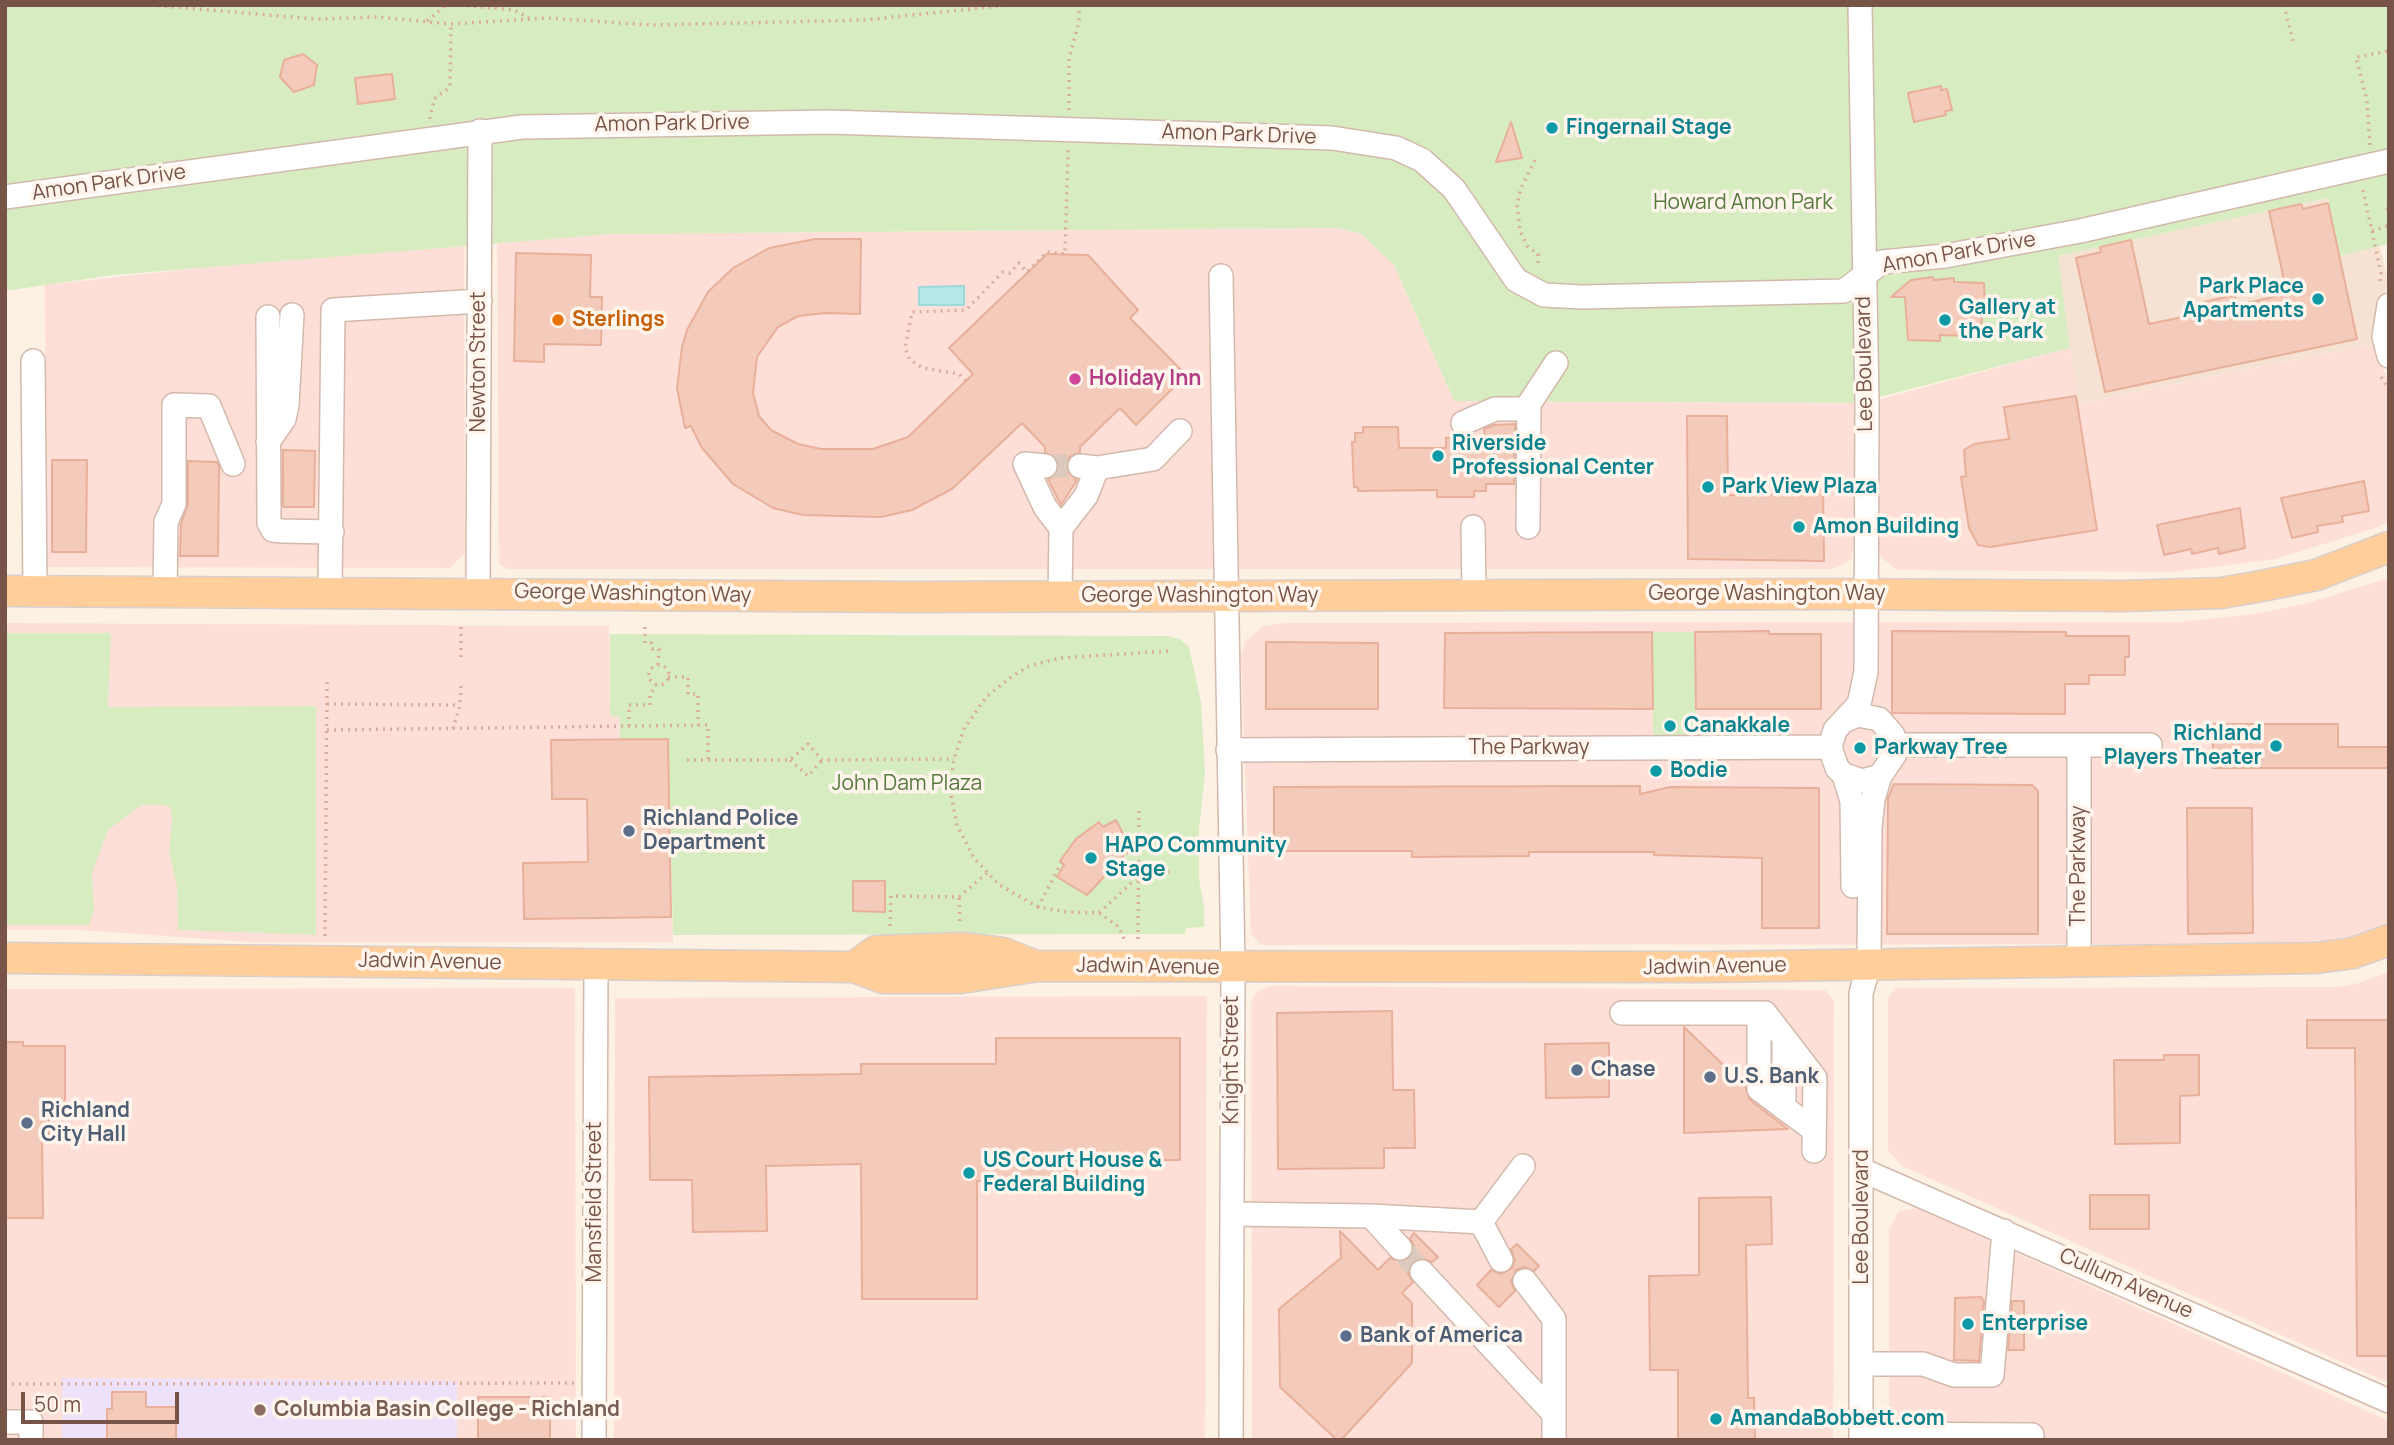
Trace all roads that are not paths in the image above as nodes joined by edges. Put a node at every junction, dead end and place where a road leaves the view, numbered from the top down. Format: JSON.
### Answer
{"nodes":[{"id":1,"x":1860,"y":5,"type":"edge"},
{"id":2,"x":480,"y":131,"type":"junction"},
{"id":3,"x":2382,"y":162,"type":"edge"},
{"id":4,"x":5,"y":197,"type":"edge"},
{"id":5,"x":1864,"y":275,"type":"junction"},
{"id":6,"x":1221,"y":276,"type":"dead end"},
{"id":7,"x":2383,"y":297,"type":"edge"},
{"id":8,"x":480,"y":301,"type":"junction"},
{"id":9,"x":292,"y":314,"type":"dead end"},
{"id":10,"x":268,"y":317,"type":"dead end"},
{"id":11,"x":33,"y":361,"type":"dead end"},
{"id":12,"x":2382,"y":361,"type":"edge"},
{"id":13,"x":1556,"y":363,"type":"dead end"},
{"id":14,"x":1529,"y":409,"type":"junction"},
{"id":15,"x":1463,"y":423,"type":"dead end"},
{"id":16,"x":1180,"y":431,"type":"dead end"},
{"id":17,"x":268,"y":442,"type":"junction"},
{"id":18,"x":233,"y":464,"type":"dead end"},
{"id":19,"x":1035,"y":465,"type":"dead end"},
{"id":20,"x":1473,"y":527,"type":"dead end"},
{"id":21,"x":1528,"y":527,"type":"dead end"},
{"id":22,"x":1061,"y":528,"type":"junction"},
{"id":23,"x":332,"y":532,"type":"junction"},
{"id":24,"x":2389,"y":547,"type":"edge"},
{"id":25,"x":20,"y":591,"type":"edge"},
{"id":26,"x":165,"y":591,"type":"junction"},
{"id":27,"x":330,"y":592,"type":"junction"},
{"id":28,"x":478,"y":593,"type":"junction"},
{"id":29,"x":1866,"y":594,"type":"junction"},
{"id":30,"x":1060,"y":596,"type":"junction"},
{"id":31,"x":1225,"y":596,"type":"junction"},
{"id":32,"x":1474,"y":596,"type":"junction"},
{"id":33,"x":1848,"y":719,"type":"junction"},
{"id":34,"x":1896,"y":745,"type":"junction"},
{"id":35,"x":2079,"y":745,"type":"junction"},
{"id":36,"x":2150,"y":745,"type":"dead end"},
{"id":37,"x":1830,"y":747,"type":"junction"},
{"id":38,"x":1228,"y":750,"type":"junction"},
{"id":39,"x":1844,"y":775,"type":"junction"},
{"id":40,"x":1880,"y":776,"type":"junction"},
{"id":41,"x":2389,"y":940,"type":"edge"},
{"id":42,"x":5,"y":958,"type":"edge"},
{"id":43,"x":2079,"y":960,"type":"junction"},
{"id":44,"x":596,"y":963,"type":"junction"},
{"id":45,"x":1861,"y":965,"type":"junction"},
{"id":46,"x":1233,"y":968,"type":"junction"},
{"id":47,"x":1622,"y":1013,"type":"dead end"},
{"id":48,"x":1772,"y":1024,"type":"junction"},
{"id":49,"x":1796,"y":1121,"type":"junction"},
{"id":50,"x":1523,"y":1166,"type":"dead end"},
{"id":51,"x":1863,"y":1170,"type":"junction"},
{"id":52,"x":1231,"y":1214,"type":"junction"},
{"id":53,"x":1371,"y":1216,"type":"junction"},
{"id":54,"x":1481,"y":1222,"type":"junction"},
{"id":55,"x":2004,"y":1231,"type":"junction"},
{"id":56,"x":1400,"y":1248,"type":"tunnel mouth"},
{"id":57,"x":1501,"y":1259,"type":"dead end"},
{"id":58,"x":1422,"y":1272,"type":"tunnel mouth"},
{"id":59,"x":1525,"y":1281,"type":"dead end"},
{"id":60,"x":1861,"y":1364,"type":"junction"},
{"id":61,"x":2389,"y":1401,"type":"edge"},
{"id":62,"x":1554,"y":1414,"type":"junction"},
{"id":63,"x":5,"y":1422,"type":"edge"},
{"id":64,"x":1861,"y":1437,"type":"edge"},
{"id":65,"x":31,"y":1440,"type":"edge"},
{"id":66,"x":594,"y":1440,"type":"edge"},
{"id":67,"x":1231,"y":1440,"type":"edge"},
{"id":68,"x":1554,"y":1440,"type":"edge"},
{"id":69,"x":2032,"y":1440,"type":"edge"}],
"edges":[{"from":1,"to":5,"type":"street","name":"Lee Boulevard"},
{"from":2,"to":4,"type":"street","name":"Amon Park Drive"},
{"from":2,"to":5,"type":"street","name":"Amon Park Drive"},
{"from":2,"to":8,"type":"street","name":"Newton Street"},
{"from":3,"to":5,"type":"street","name":"Amon Park Drive"},
{"from":5,"to":29,"type":"street","name":"Lee Boulevard"},
{"from":6,"to":31,"type":"street","name":"Knight Street"},
{"from":7,"to":12,"type":"street"},
{"from":8,"to":23,"type":"street"},
{"from":8,"to":28,"type":"street","name":"Newton Street"},
{"from":9,"to":17,"type":"street"},
{"from":10,"to":17,"type":"street"},
{"from":11,"to":25,"type":"street"},
{"from":13,"to":14,"type":"street"},
{"from":14,"to":15,"type":"street"},
{"from":14,"to":21,"type":"street"},
{"from":16,"to":22,"type":"street"},
{"from":17,"to":23,"type":"street"},
{"from":18,"to":26,"type":"street"},
{"from":19,"to":22,"type":"street"},
{"from":20,"to":32,"type":"street"},
{"from":22,"to":30,"type":"street"},
{"from":23,"to":27,"type":"street"},
{"from":24,"to":29,"type":"main road","name":"George Washington Way"},
{"from":25,"to":26,"type":"main road","name":"George Washington Way"},
{"from":26,"to":27,"type":"main road","name":"George Washington Way"},
{"from":27,"to":28,"type":"main road","name":"George Washington Way"},
{"from":28,"to":30,"type":"main road","name":"George Washington Way"},
{"from":29,"to":32,"type":"main road","name":"George Washington Way"},
{"from":29,"to":33,"type":"street","name":"Lee Boulevard"},
{"from":30,"to":31,"type":"main road","name":"George Washington Way"},
{"from":31,"to":32,"type":"main road","name":"George Washington Way"},
{"from":31,"to":38,"type":"street","name":"Knight Street"},
{"from":33,"to":34,"type":"street"},
{"from":33,"to":37,"type":"street","name":"Lee Boulevard"},
{"from":34,"to":35,"type":"street"},
{"from":34,"to":40,"type":"street","name":"Lee Boulevard"},
{"from":35,"to":36,"type":"street"},
{"from":35,"to":43,"type":"street","name":"The Parkway"},
{"from":37,"to":38,"type":"street","name":"The Parkway"},
{"from":37,"to":39,"type":"street","name":"Lee Boulevard"},
{"from":38,"to":46,"type":"street","name":"Knight Street"},
{"from":39,"to":40,"type":"street"},
{"from":39,"to":45,"type":"street","name":"Lee Boulevard"},
{"from":40,"to":45,"type":"street","name":"Lee Boulevard"},
{"from":41,"to":43,"type":"main road","name":"Jadwin Avenue"},
{"from":42,"to":44,"type":"main road","name":"Jadwin Avenue"},
{"from":43,"to":45,"type":"main road","name":"Jadwin Avenue"},
{"from":44,"to":46,"type":"main road","name":"Jadwin Avenue"},
{"from":44,"to":66,"type":"street","name":"Mansfield Street"},
{"from":45,"to":46,"type":"main road","name":"Jadwin Avenue"},
{"from":45,"to":51,"type":"street","name":"Lee Boulevard"},
{"from":46,"to":52,"type":"street","name":"Knight Street"},
{"from":47,"to":48,"type":"street"},
{"from":48,"to":49,"type":"street"},
{"from":48,"to":49,"type":"street"},
{"from":48,"to":49,"type":"street"},
{"from":50,"to":54,"type":"street"},
{"from":51,"to":55,"type":"street","name":"Cullum Avenue"},
{"from":51,"to":60,"type":"street","name":"Lee Boulevard"},
{"from":52,"to":53,"type":"street"},
{"from":52,"to":67,"type":"street","name":"Knight Street"},
{"from":53,"to":54,"type":"street"},
{"from":53,"to":56,"type":"street"},
{"from":54,"to":57,"type":"street"},
{"from":55,"to":60,"type":"street"},
{"from":55,"to":61,"type":"street","name":"Cullum Avenue"},
{"from":58,"to":62,"type":"street"},
{"from":59,"to":62,"type":"street"},
{"from":60,"to":64,"type":"street","name":"Lee Boulevard"},
{"from":62,"to":68,"type":"street"},
{"from":63,"to":65,"type":"street"},
{"from":64,"to":69,"type":"street"}]}
